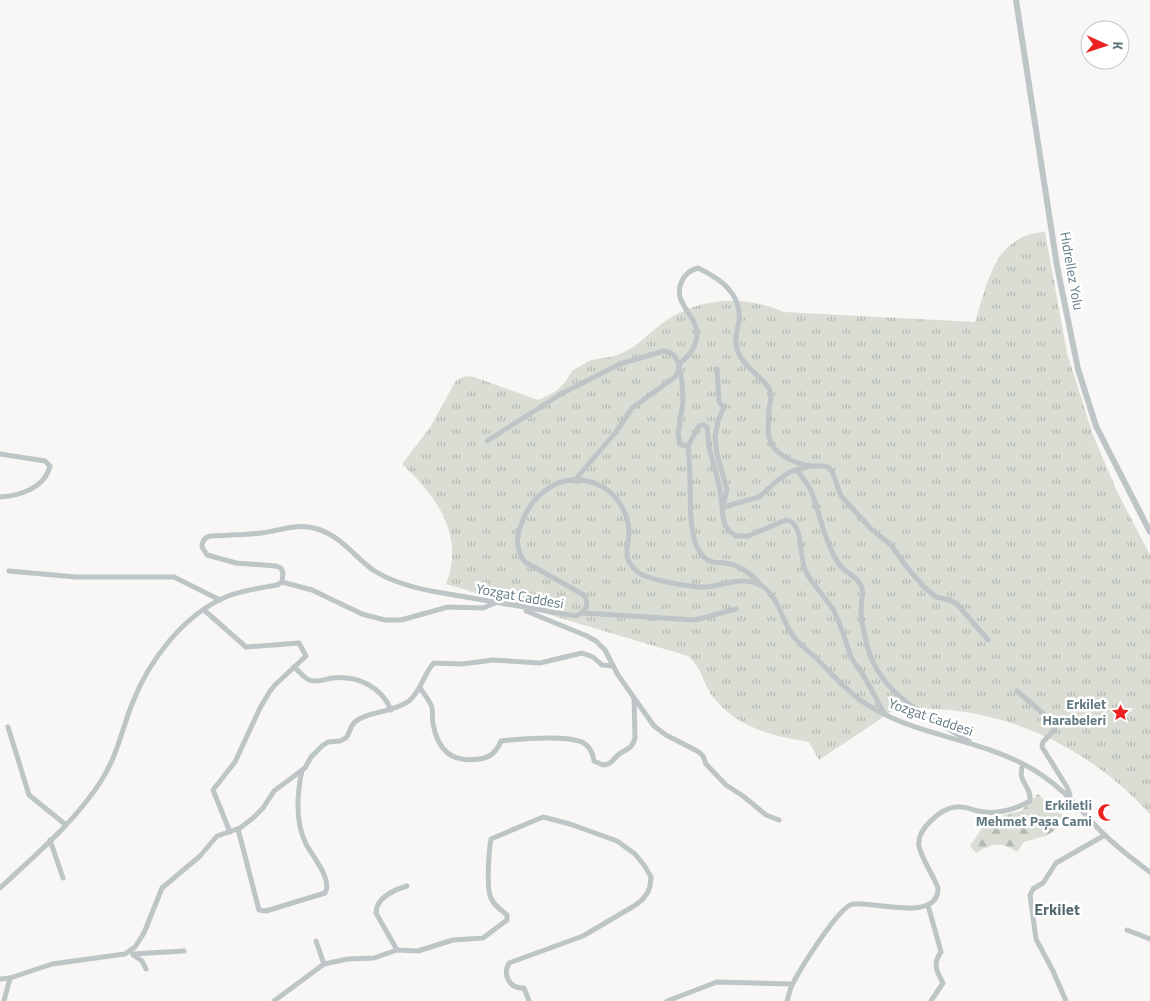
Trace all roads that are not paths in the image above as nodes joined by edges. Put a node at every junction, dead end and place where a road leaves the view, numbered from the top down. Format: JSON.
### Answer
{"nodes":[{"id":1,"x":1016,"y":0,"type":"edge"},
{"id":2,"x":679,"y":364,"type":"junction"},
{"id":3,"x":717,"y":369,"type":"dead end"},
{"id":4,"x":487,"y":441,"type":"dead end"},
{"id":5,"x":688,"y":446,"type":"junction"},
{"id":6,"x":0,"y":454,"type":"edge"},
{"id":7,"x":810,"y":466,"type":"junction"},
{"id":8,"x":797,"y":470,"type":"junction"},
{"id":9,"x":575,"y":480,"type":"junction"},
{"id":10,"x":0,"y":497,"type":"edge"},
{"id":11,"x":722,"y":507,"type":"junction"},
{"id":12,"x":1150,"y":532,"type":"edge"},
{"id":13,"x":9,"y":571,"type":"dead end"},
{"id":14,"x":279,"y":584,"type":"junction"},
{"id":15,"x":761,"y":586,"type":"junction"},
{"id":16,"x":220,"y":600,"type":"junction"},
{"id":17,"x":495,"y":603,"type":"junction"},
{"id":18,"x":516,"y":607,"type":"junction"},
{"id":19,"x":736,"y":609,"type":"dead end"},
{"id":20,"x":204,"y":610,"type":"junction"},
{"id":21,"x":583,"y":613,"type":"junction"},
{"id":22,"x":988,"y":640,"type":"dead end"},
{"id":23,"x":612,"y":666,"type":"junction"},
{"id":24,"x":294,"y":667,"type":"junction"},
{"id":25,"x":420,"y":688,"type":"junction"},
{"id":26,"x":1017,"y":691,"type":"dead end"},
{"id":27,"x":634,"y":697,"type":"junction"},
{"id":28,"x":391,"y":710,"type":"junction"},
{"id":29,"x":885,"y":714,"type":"junction"},
{"id":30,"x":8,"y":727,"type":"dead end"},
{"id":31,"x":974,"y":744,"type":"junction"},
{"id":32,"x":1023,"y":764,"type":"junction"},
{"id":33,"x":302,"y":770,"type":"junction"},
{"id":34,"x":1070,"y":797,"type":"junction"},
{"id":35,"x":779,"y":820,"type":"dead end"},
{"id":36,"x":66,"y":825,"type":"junction"},
{"id":37,"x":238,"y":829,"type":"junction"},
{"id":38,"x":230,"y":832,"type":"junction"},
{"id":39,"x":1105,"y":834,"type":"junction"},
{"id":40,"x":50,"y":840,"type":"junction"},
{"id":41,"x":1150,"y":872,"type":"edge"},
{"id":42,"x":63,"y":878,"type":"dead end"},
{"id":43,"x":408,"y":886,"type":"dead end"},
{"id":44,"x":0,"y":888,"type":"edge"},
{"id":45,"x":928,"y":905,"type":"junction"},
{"id":46,"x":1127,"y":930,"type":"dead end"},
{"id":47,"x":1150,"y":939,"type":"edge"},
{"id":48,"x":316,"y":940,"type":"dead end"},
{"id":49,"x":397,"y":950,"type":"junction"},
{"id":50,"x":184,"y":952,"type":"dead end"},
{"id":51,"x":131,"y":953,"type":"junction"},
{"id":52,"x":324,"y":964,"type":"junction"},
{"id":53,"x":146,"y":969,"type":"dead end"},
{"id":54,"x":10,"y":978,"type":"junction"},
{"id":55,"x":0,"y":980,"type":"edge"},
{"id":56,"x":792,"y":984,"type":"junction"},
{"id":57,"x":4,"y":1001,"type":"edge"},
{"id":58,"x":274,"y":1001,"type":"edge"},
{"id":59,"x":529,"y":1001,"type":"edge"},
{"id":60,"x":666,"y":1001,"type":"edge"},
{"id":61,"x":787,"y":1001,"type":"edge"},
{"id":62,"x":931,"y":1001,"type":"edge"},
{"id":63,"x":1066,"y":1001,"type":"edge"}],
"edges":[{"from":1,"to":12,"type":"street","name":"Hıdrellez Yolu"},
{"from":2,"to":4,"type":"street"},
{"from":2,"to":5,"type":"street"},
{"from":2,"to":7,"type":"street"},
{"from":2,"to":9,"type":"street"},
{"from":3,"to":11,"type":"street"},
{"from":5,"to":11,"type":"street"},
{"from":5,"to":15,"type":"street"},
{"from":6,"to":10,"type":"street"},
{"from":7,"to":8,"type":"street"},
{"from":7,"to":22,"type":"street"},
{"from":8,"to":11,"type":"street"},
{"from":8,"to":31,"type":"street"},
{"from":9,"to":15,"type":"street","name":"Yozgat Caddesi"},
{"from":9,"to":21,"type":"street","name":"Yozgat Caddesi"},
{"from":11,"to":29,"type":"street"},
{"from":13,"to":16,"type":"street"},
{"from":14,"to":16,"type":"street"},
{"from":14,"to":17,"type":"street"},
{"from":14,"to":17,"type":"street","name":"Yozgat Caddesi"},
{"from":15,"to":29,"type":"street","name":"Yozgat Caddesi"},
{"from":16,"to":20,"type":"street"},
{"from":17,"to":18,"type":"street","name":"Yozgat Caddesi"},
{"from":18,"to":21,"type":"street","name":"Yozgat Caddesi"},
{"from":18,"to":23,"type":"street"},
{"from":19,"to":21,"type":"street"},
{"from":20,"to":24,"type":"street"},
{"from":20,"to":36,"type":"street"},
{"from":23,"to":25,"type":"street"},
{"from":23,"to":27,"type":"street"},
{"from":24,"to":28,"type":"street"},
{"from":24,"to":38,"type":"street"},
{"from":25,"to":27,"type":"street"},
{"from":25,"to":28,"type":"street"},
{"from":26,"to":34,"type":"street"},
{"from":27,"to":35,"type":"street"},
{"from":28,"to":33,"type":"street"},
{"from":29,"to":31,"type":"street","name":"Yozgat Caddesi"},
{"from":30,"to":36,"type":"street"},
{"from":31,"to":32,"type":"street","name":"Yozgat Caddesi"},
{"from":32,"to":34,"type":"street","name":"Yozgat Caddesi"},
{"from":32,"to":45,"type":"street"},
{"from":33,"to":37,"type":"street"},
{"from":33,"to":37,"type":"street"},
{"from":34,"to":39,"type":"street","name":"Yozgat Caddesi"},
{"from":36,"to":40,"type":"street"},
{"from":37,"to":38,"type":"street"},
{"from":38,"to":51,"type":"street"},
{"from":39,"to":41,"type":"street","name":"Yozgat Caddesi"},
{"from":39,"to":63,"type":"street"},
{"from":40,"to":42,"type":"street"},
{"from":40,"to":44,"type":"street"},
{"from":43,"to":49,"type":"street"},
{"from":45,"to":56,"type":"street"},
{"from":45,"to":62,"type":"street"},
{"from":46,"to":47,"type":"street"},
{"from":48,"to":52,"type":"street"},
{"from":49,"to":52,"type":"street"},
{"from":49,"to":59,"type":"street"},
{"from":50,"to":51,"type":"street"},
{"from":51,"to":53,"type":"street"},
{"from":51,"to":54,"type":"street"},
{"from":52,"to":58,"type":"street"},
{"from":54,"to":55,"type":"street"},
{"from":54,"to":57,"type":"street"},
{"from":56,"to":60,"type":"street"},
{"from":56,"to":61,"type":"street"}]}
